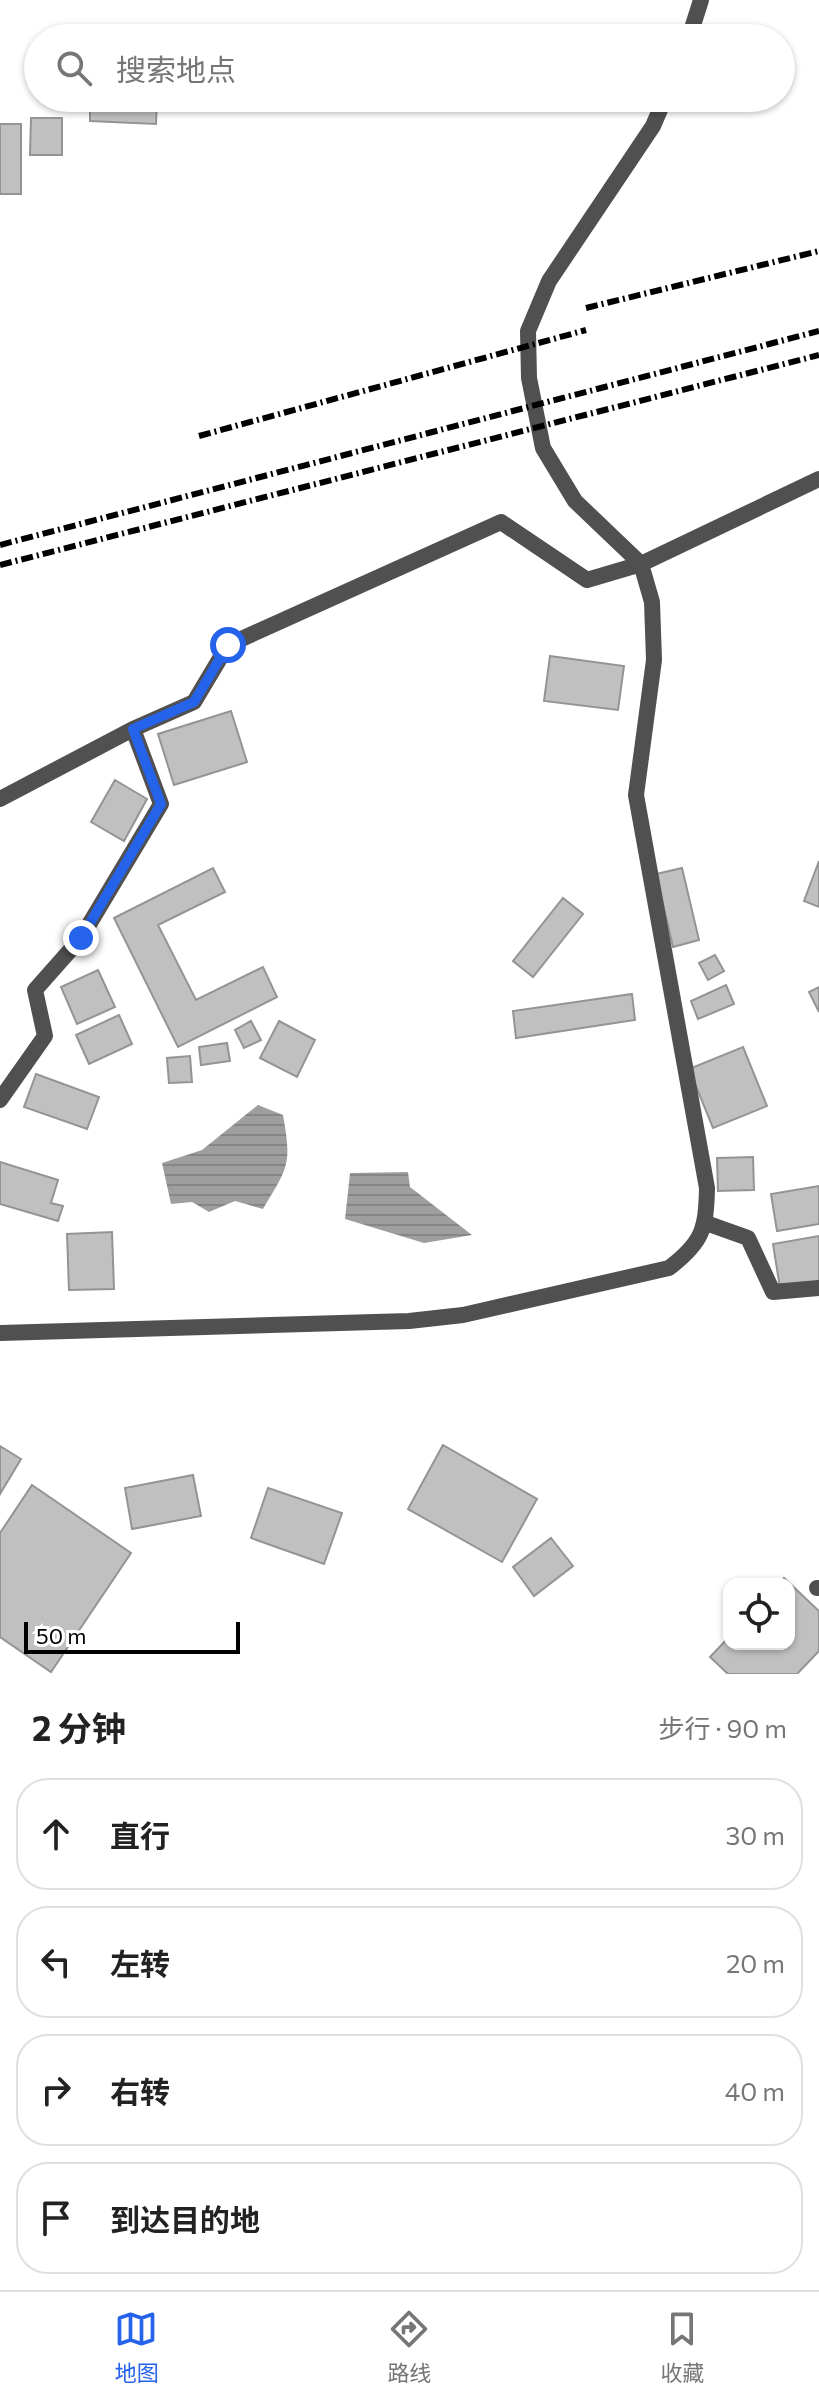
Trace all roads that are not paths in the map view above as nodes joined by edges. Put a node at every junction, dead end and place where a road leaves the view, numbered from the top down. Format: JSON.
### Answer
{"nodes":[{"id":1,"x":701,"y":0,"type":"edge"},
{"id":2,"x":693,"y":24,"type":"edge"},
{"id":3,"x":659,"y":112,"type":"edge"},
{"id":4,"x":819,"y":479,"type":"edge"},
{"id":5,"x":641,"y":564,"type":"junction"},
{"id":6,"x":133,"y":729,"type":"junction"},
{"id":7,"x":0,"y":799,"type":"edge"},
{"id":8,"x":0,"y":1100,"type":"edge"},
{"id":9,"x":706,"y":1223,"type":"junction"},
{"id":10,"x":819,"y":1288,"type":"edge"},
{"id":11,"x":0,"y":1333,"type":"edge"}],
"edges":[{"from":1,"to":2,"type":"street"},
{"from":3,"to":5,"type":"street"},
{"from":4,"to":5,"type":"street"},
{"from":5,"to":6,"type":"street"},
{"from":5,"to":9,"type":"street"},
{"from":6,"to":7,"type":"street"},
{"from":6,"to":8,"type":"street"},
{"from":9,"to":10,"type":"street"},
{"from":9,"to":11,"type":"street"}]}
